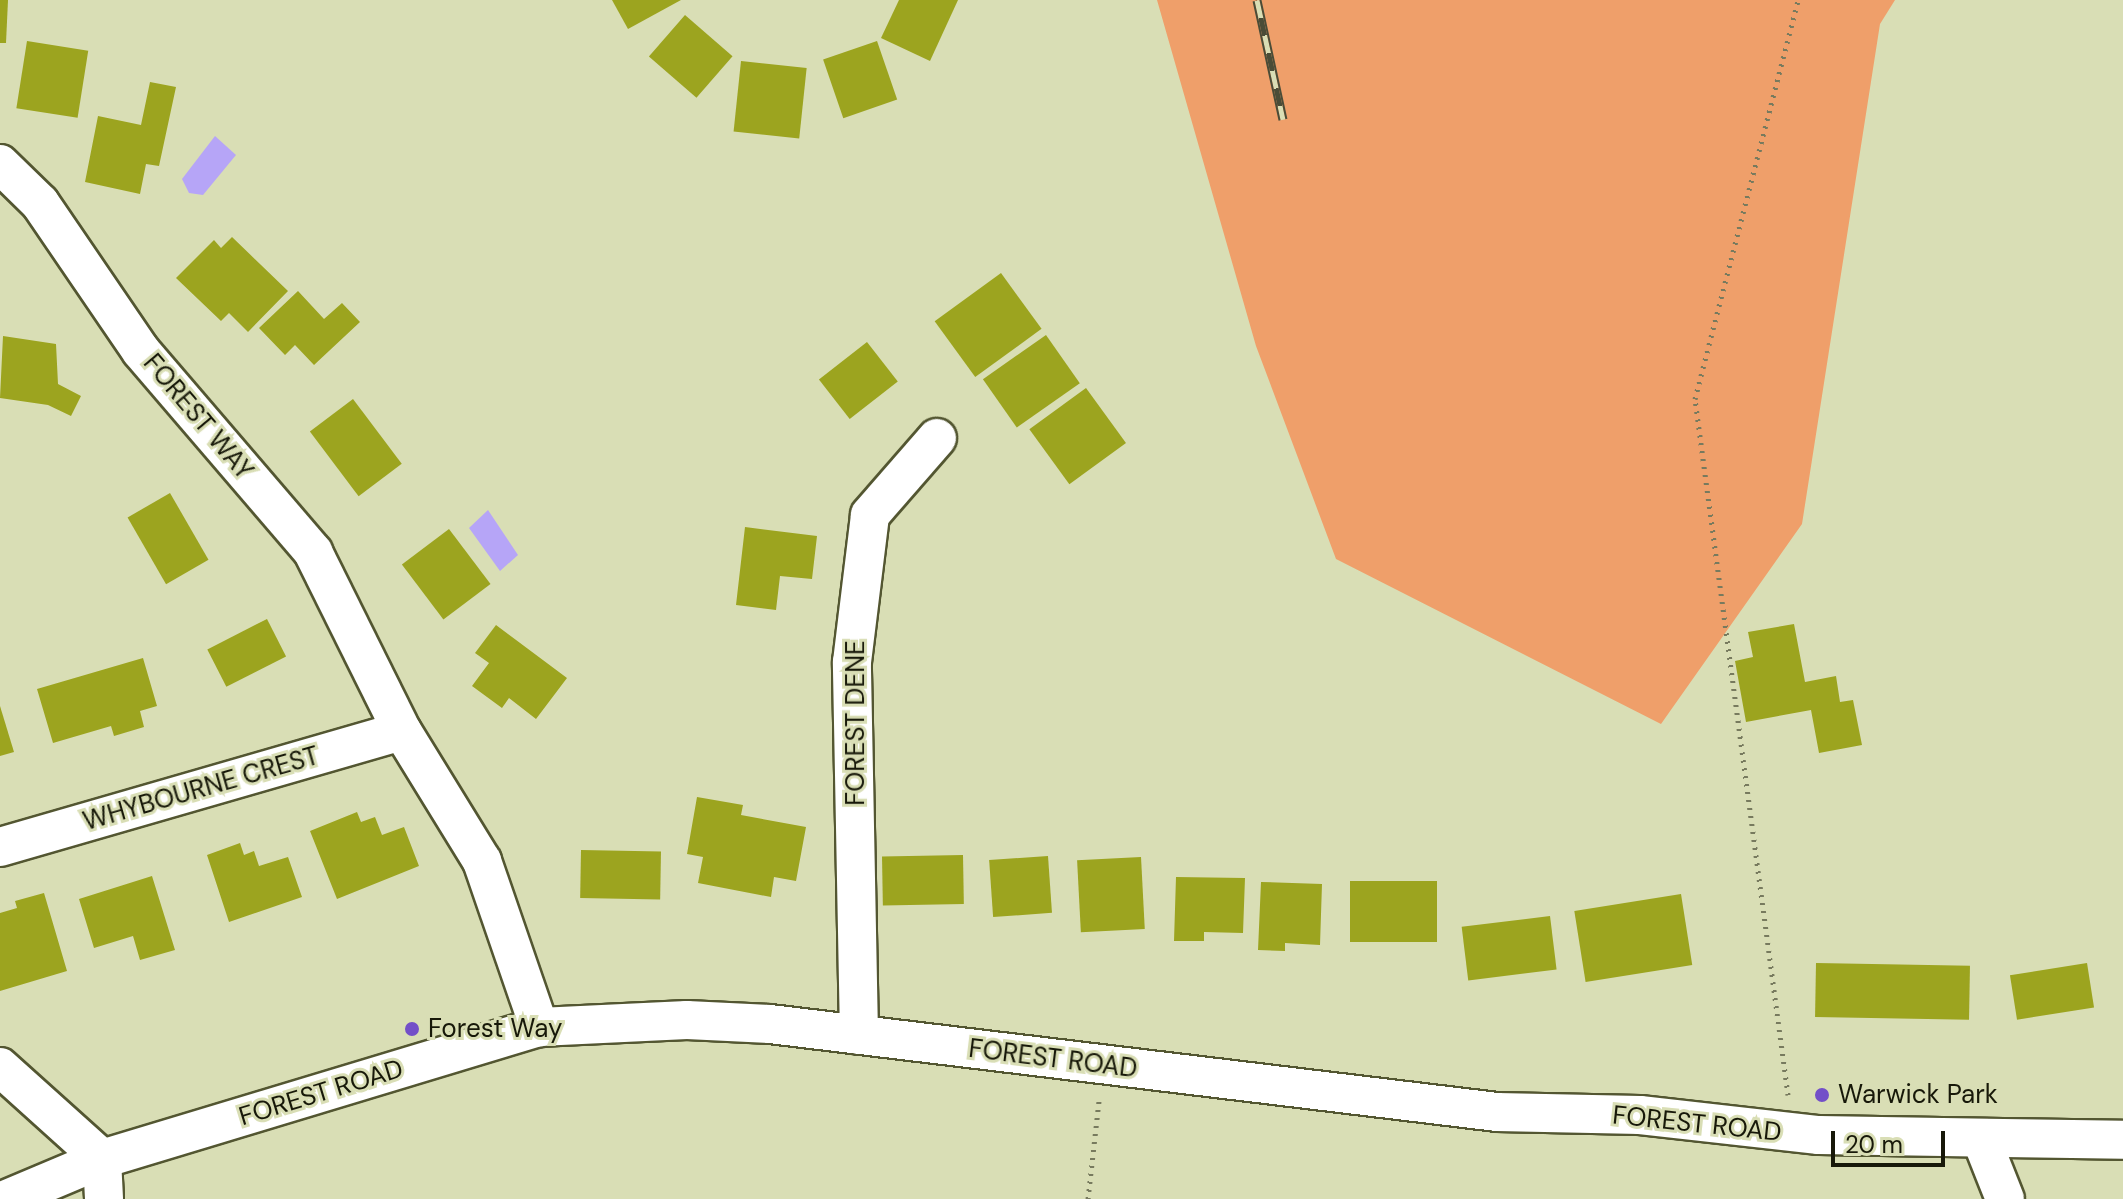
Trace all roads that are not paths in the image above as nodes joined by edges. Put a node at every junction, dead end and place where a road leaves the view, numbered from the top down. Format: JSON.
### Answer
{"nodes":[{"id":1,"x":0,"y":164,"type":"edge"},
{"id":2,"x":937,"y":438,"type":"dead end"},
{"id":3,"x":402,"y":731,"type":"junction"},
{"id":4,"x":0,"y":847,"type":"edge"},
{"id":5,"x":539,"y":1027,"type":"junction"},
{"id":6,"x":859,"y":1035,"type":"junction"},
{"id":7,"x":0,"y":1067,"type":"edge"},
{"id":8,"x":2123,"y":1140,"type":"edge"},
{"id":9,"x":1982,"y":1141,"type":"junction"},
{"id":10,"x":102,"y":1159,"type":"junction"},
{"id":11,"x":7,"y":1199,"type":"edge"},
{"id":12,"x":104,"y":1199,"type":"edge"},
{"id":13,"x":2005,"y":1199,"type":"edge"}],
"edges":[{"from":1,"to":3,"type":"street","name":"FOREST WAY"},
{"from":2,"to":6,"type":"street","name":"FOREST DENE"},
{"from":3,"to":4,"type":"street","name":"WHYBOURNE CREST"},
{"from":3,"to":5,"type":"street","name":"FOREST WAY"},
{"from":5,"to":6,"type":"street","name":"FOREST ROAD"},
{"from":5,"to":10,"type":"street","name":"FOREST ROAD"},
{"from":6,"to":9,"type":"street","name":"FOREST ROAD"},
{"from":7,"to":10,"type":"street"},
{"from":8,"to":9,"type":"street","name":"FOREST ROAD"},
{"from":9,"to":13,"type":"street"},
{"from":10,"to":11,"type":"street","name":"FOREST ROAD"},
{"from":10,"to":12,"type":"street"}]}
